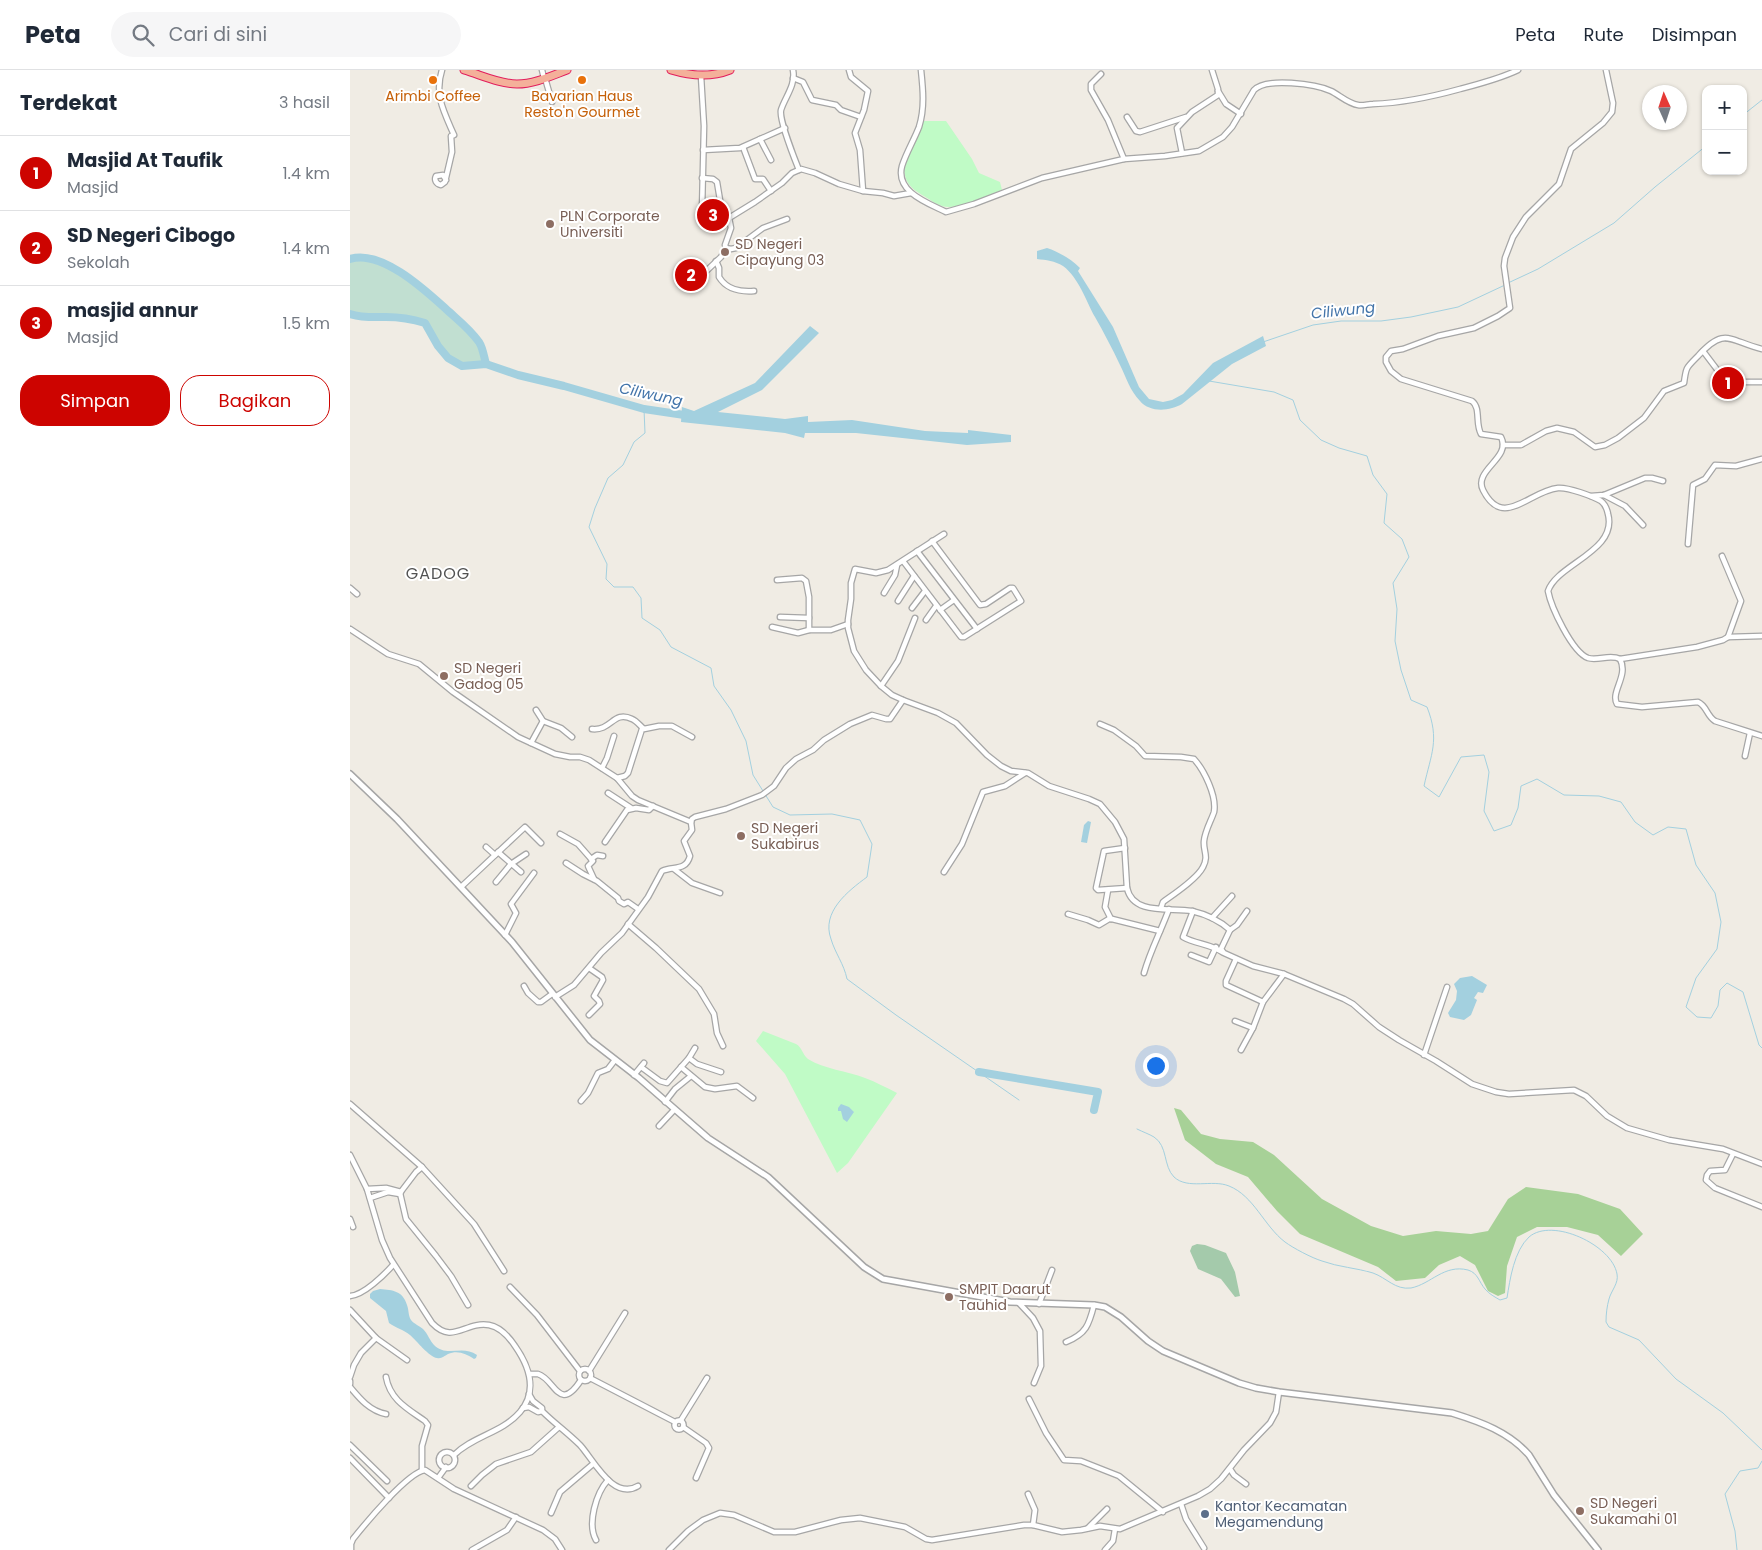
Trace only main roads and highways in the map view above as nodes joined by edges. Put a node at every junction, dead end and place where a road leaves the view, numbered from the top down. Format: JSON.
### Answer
{"nodes":[{"id":1,"x":464,"y":70,"type":"edge"},
{"id":2,"x":567,"y":70,"type":"edge"},
{"id":3,"x":671,"y":70,"type":"edge"},
{"id":4,"x":730,"y":70,"type":"edge"}],
"edges":[{"from":1,"to":2,"type":"highway"},
{"from":3,"to":4,"type":"highway"}]}
